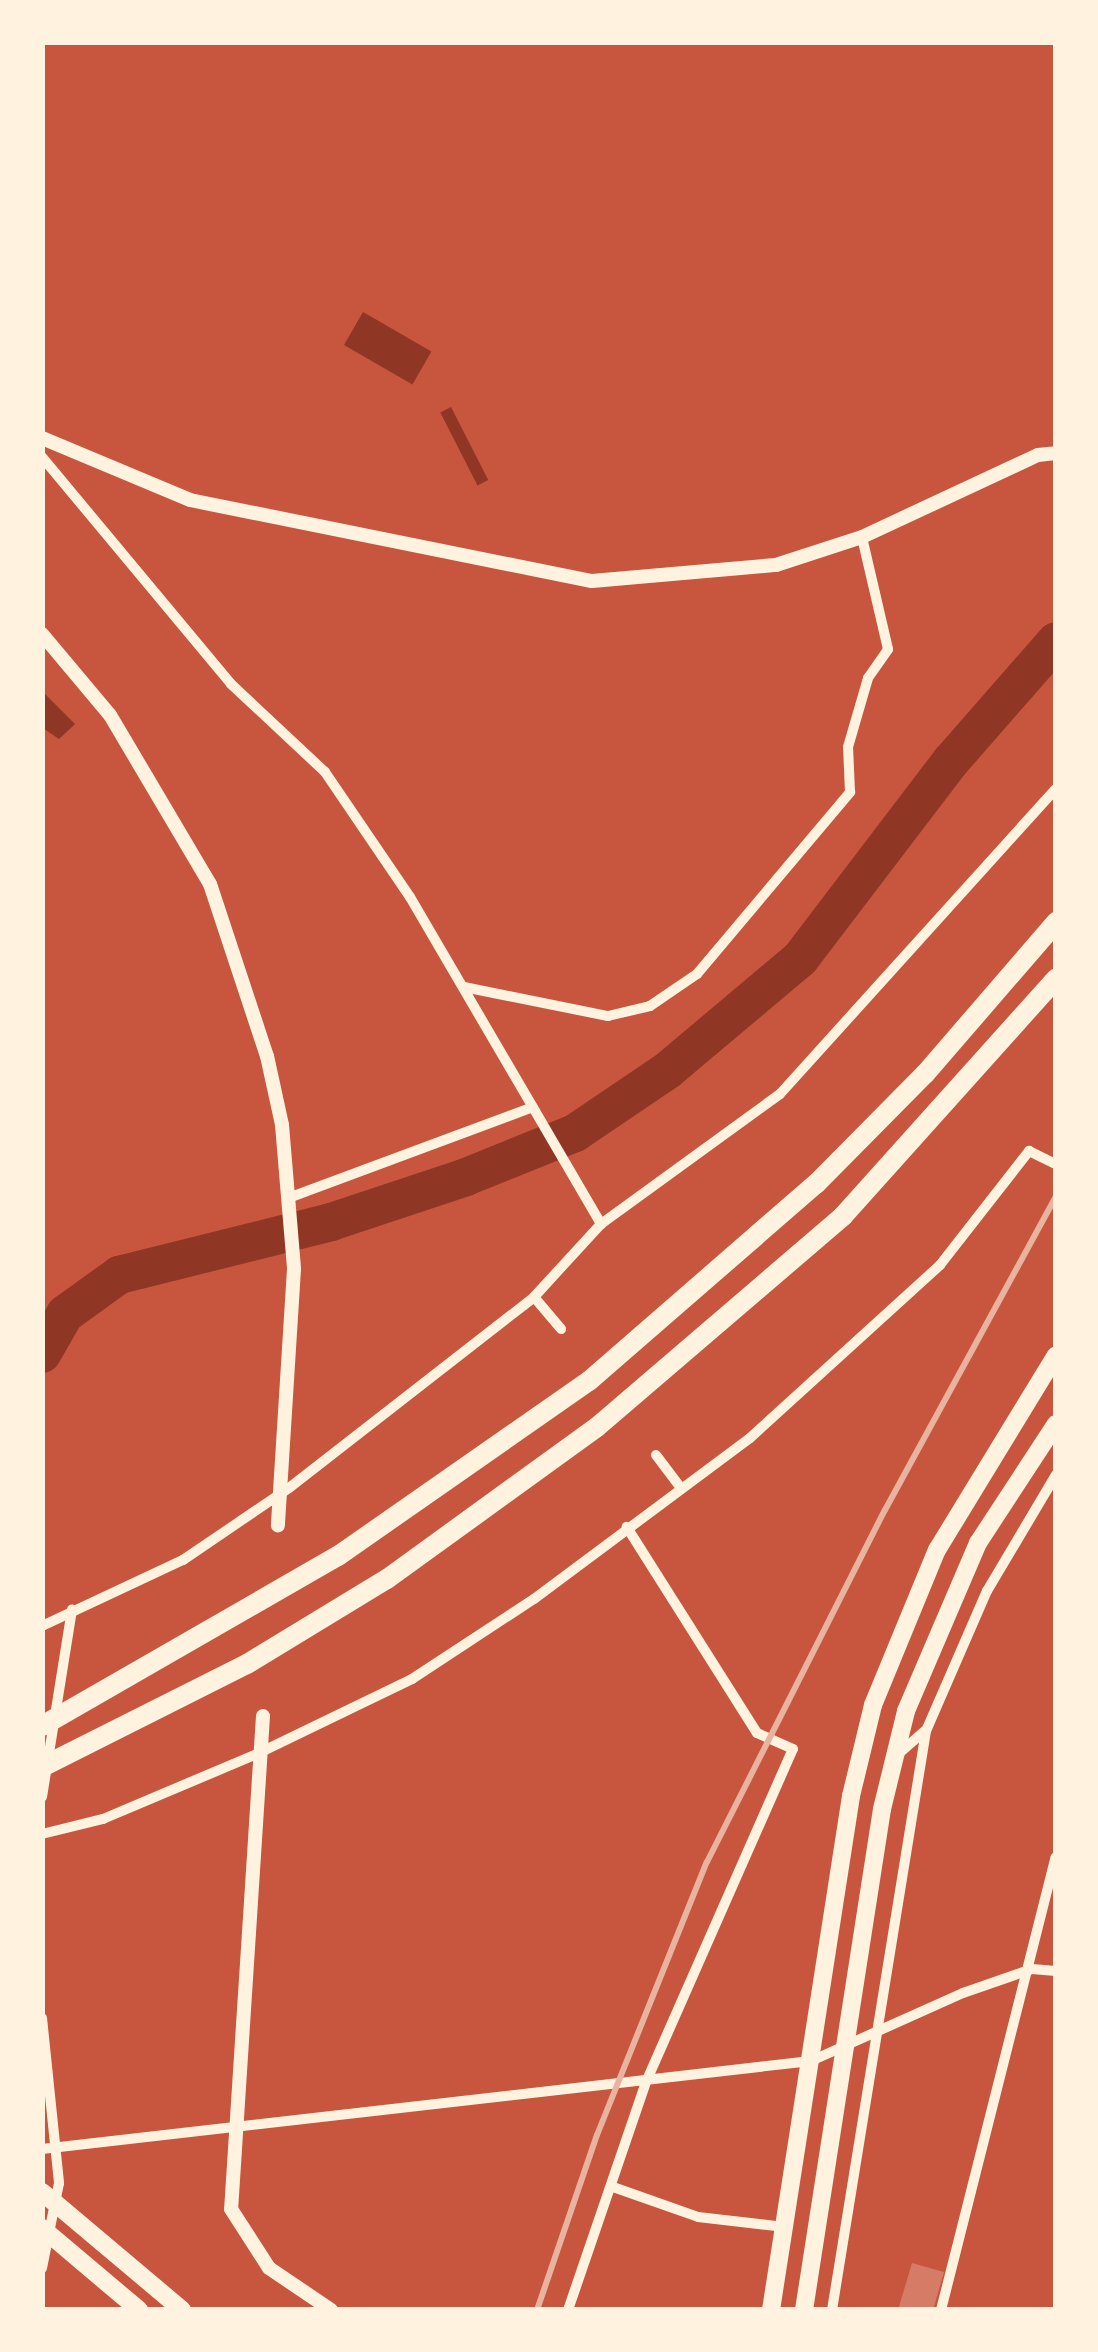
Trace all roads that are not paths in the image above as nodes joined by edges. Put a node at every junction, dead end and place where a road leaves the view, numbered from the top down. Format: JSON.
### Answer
{"nodes":[{"id":1,"x":42,"y":438,"type":"edge"},
{"id":2,"x":1056,"y":453,"type":"edge"},
{"id":3,"x":42,"y":456,"type":"edge"},
{"id":4,"x":862,"y":538,"type":"junction"},
{"id":5,"x":42,"y":634,"type":"edge"},
{"id":6,"x":1056,"y":789,"type":"edge"},
{"id":7,"x":1056,"y":922,"type":"edge"},
{"id":8,"x":1056,"y":978,"type":"edge"},
{"id":9,"x":464,"y":987,"type":"junction"},
{"id":10,"x":532,"y":1107,"type":"junction"},
{"id":11,"x":1056,"y":1164,"type":"edge"},
{"id":12,"x":291,"y":1201,"type":"junction"},
{"id":13,"x":601,"y":1224,"type":"junction"},
{"id":14,"x":534,"y":1297,"type":"junction"},
{"id":15,"x":560,"y":1330,"type":"dead end"},
{"id":16,"x":1056,"y":1355,"type":"edge"},
{"id":17,"x":1056,"y":1424,"type":"edge"},
{"id":18,"x":656,"y":1455,"type":"dead end"},
{"id":19,"x":1056,"y":1475,"type":"edge"},
{"id":20,"x":681,"y":1488,"type":"junction"},
{"id":21,"x":280,"y":1494,"type":"junction"},
{"id":22,"x":278,"y":1526,"type":"dead end"},
{"id":23,"x":627,"y":1528,"type":"junction"},
{"id":24,"x":72,"y":1609,"type":"junction"},
{"id":25,"x":42,"y":1626,"type":"edge"},
{"id":26,"x":263,"y":1716,"type":"dead end"},
{"id":27,"x":42,"y":1726,"type":"edge"},
{"id":28,"x":926,"y":1731,"type":"junction"},
{"id":29,"x":259,"y":1753,"type":"junction"},
{"id":30,"x":895,"y":1757,"type":"junction"},
{"id":31,"x":42,"y":1767,"type":"edge"},
{"id":32,"x":42,"y":1798,"type":"edge"},
{"id":33,"x":42,"y":1834,"type":"edge"},
{"id":34,"x":1056,"y":1857,"type":"edge"},
{"id":35,"x":1032,"y":1969,"type":"junction"},
{"id":36,"x":1056,"y":1971,"type":"edge"},
{"id":37,"x":42,"y":2018,"type":"edge"},
{"id":38,"x":878,"y":2034,"type":"junction"},
{"id":39,"x":846,"y":2050,"type":"junction"},
{"id":40,"x":811,"y":2061,"type":"junction"},
{"id":41,"x":646,"y":2082,"type":"junction"},
{"id":42,"x":232,"y":2129,"type":"junction"},
{"id":43,"x":58,"y":2147,"type":"junction"},
{"id":44,"x":42,"y":2149,"type":"edge"},
{"id":45,"x":614,"y":2187,"type":"junction"},
{"id":46,"x":42,"y":2192,"type":"edge"},
{"id":47,"x":785,"y":2227,"type":"junction"},
{"id":48,"x":42,"y":2228,"type":"edge"},
{"id":49,"x":42,"y":2268,"type":"edge"},
{"id":50,"x":806,"y":2308,"type":"edge"},
{"id":51,"x":140,"y":2310,"type":"edge"},
{"id":52,"x":182,"y":2310,"type":"edge"},
{"id":53,"x":331,"y":2310,"type":"edge"},
{"id":54,"x":568,"y":2310,"type":"edge"},
{"id":55,"x":771,"y":2310,"type":"edge"},
{"id":56,"x":832,"y":2310,"type":"edge"},
{"id":57,"x":941,"y":2310,"type":"edge"}],
"edges":[{"from":1,"to":4,"type":"street"},
{"from":2,"to":4,"type":"street"},
{"from":3,"to":9,"type":"street"},
{"from":4,"to":9,"type":"street"},
{"from":5,"to":12,"type":"street"},
{"from":6,"to":13,"type":"street"},
{"from":7,"to":27,"type":"highway"},
{"from":8,"to":31,"type":"highway"},
{"from":9,"to":10,"type":"street"},
{"from":10,"to":12,"type":"street"},
{"from":10,"to":13,"type":"street"},
{"from":11,"to":20,"type":"street"},
{"from":12,"to":21,"type":"street"},
{"from":13,"to":14,"type":"street"},
{"from":14,"to":15,"type":"street"},
{"from":14,"to":21,"type":"street"},
{"from":16,"to":40,"type":"highway"},
{"from":17,"to":30,"type":"highway"},
{"from":18,"to":20,"type":"street"},
{"from":19,"to":28,"type":"street"},
{"from":20,"to":23,"type":"street"},
{"from":21,"to":22,"type":"street"},
{"from":21,"to":24,"type":"street"},
{"from":23,"to":29,"type":"street"},
{"from":23,"to":41,"type":"street"},
{"from":24,"to":25,"type":"street"},
{"from":24,"to":32,"type":"street"},
{"from":26,"to":29,"type":"street"},
{"from":28,"to":30,"type":"street"},
{"from":28,"to":38,"type":"street"},
{"from":29,"to":33,"type":"street"},
{"from":29,"to":42,"type":"street"},
{"from":30,"to":39,"type":"highway"},
{"from":34,"to":35,"type":"street"},
{"from":35,"to":36,"type":"street"},
{"from":35,"to":38,"type":"street"},
{"from":35,"to":57,"type":"street"},
{"from":37,"to":43,"type":"street"},
{"from":38,"to":39,"type":"street"},
{"from":38,"to":56,"type":"street"},
{"from":39,"to":40,"type":"street"},
{"from":39,"to":50,"type":"highway"},
{"from":40,"to":41,"type":"street"},
{"from":40,"to":47,"type":"highway"},
{"from":41,"to":42,"type":"street"},
{"from":41,"to":45,"type":"street"},
{"from":42,"to":43,"type":"street"},
{"from":42,"to":53,"type":"street"},
{"from":43,"to":44,"type":"street"},
{"from":43,"to":49,"type":"street"},
{"from":45,"to":47,"type":"street"},
{"from":45,"to":54,"type":"street"},
{"from":46,"to":52,"type":"highway"},
{"from":47,"to":55,"type":"highway"},
{"from":48,"to":51,"type":"highway"}]}
